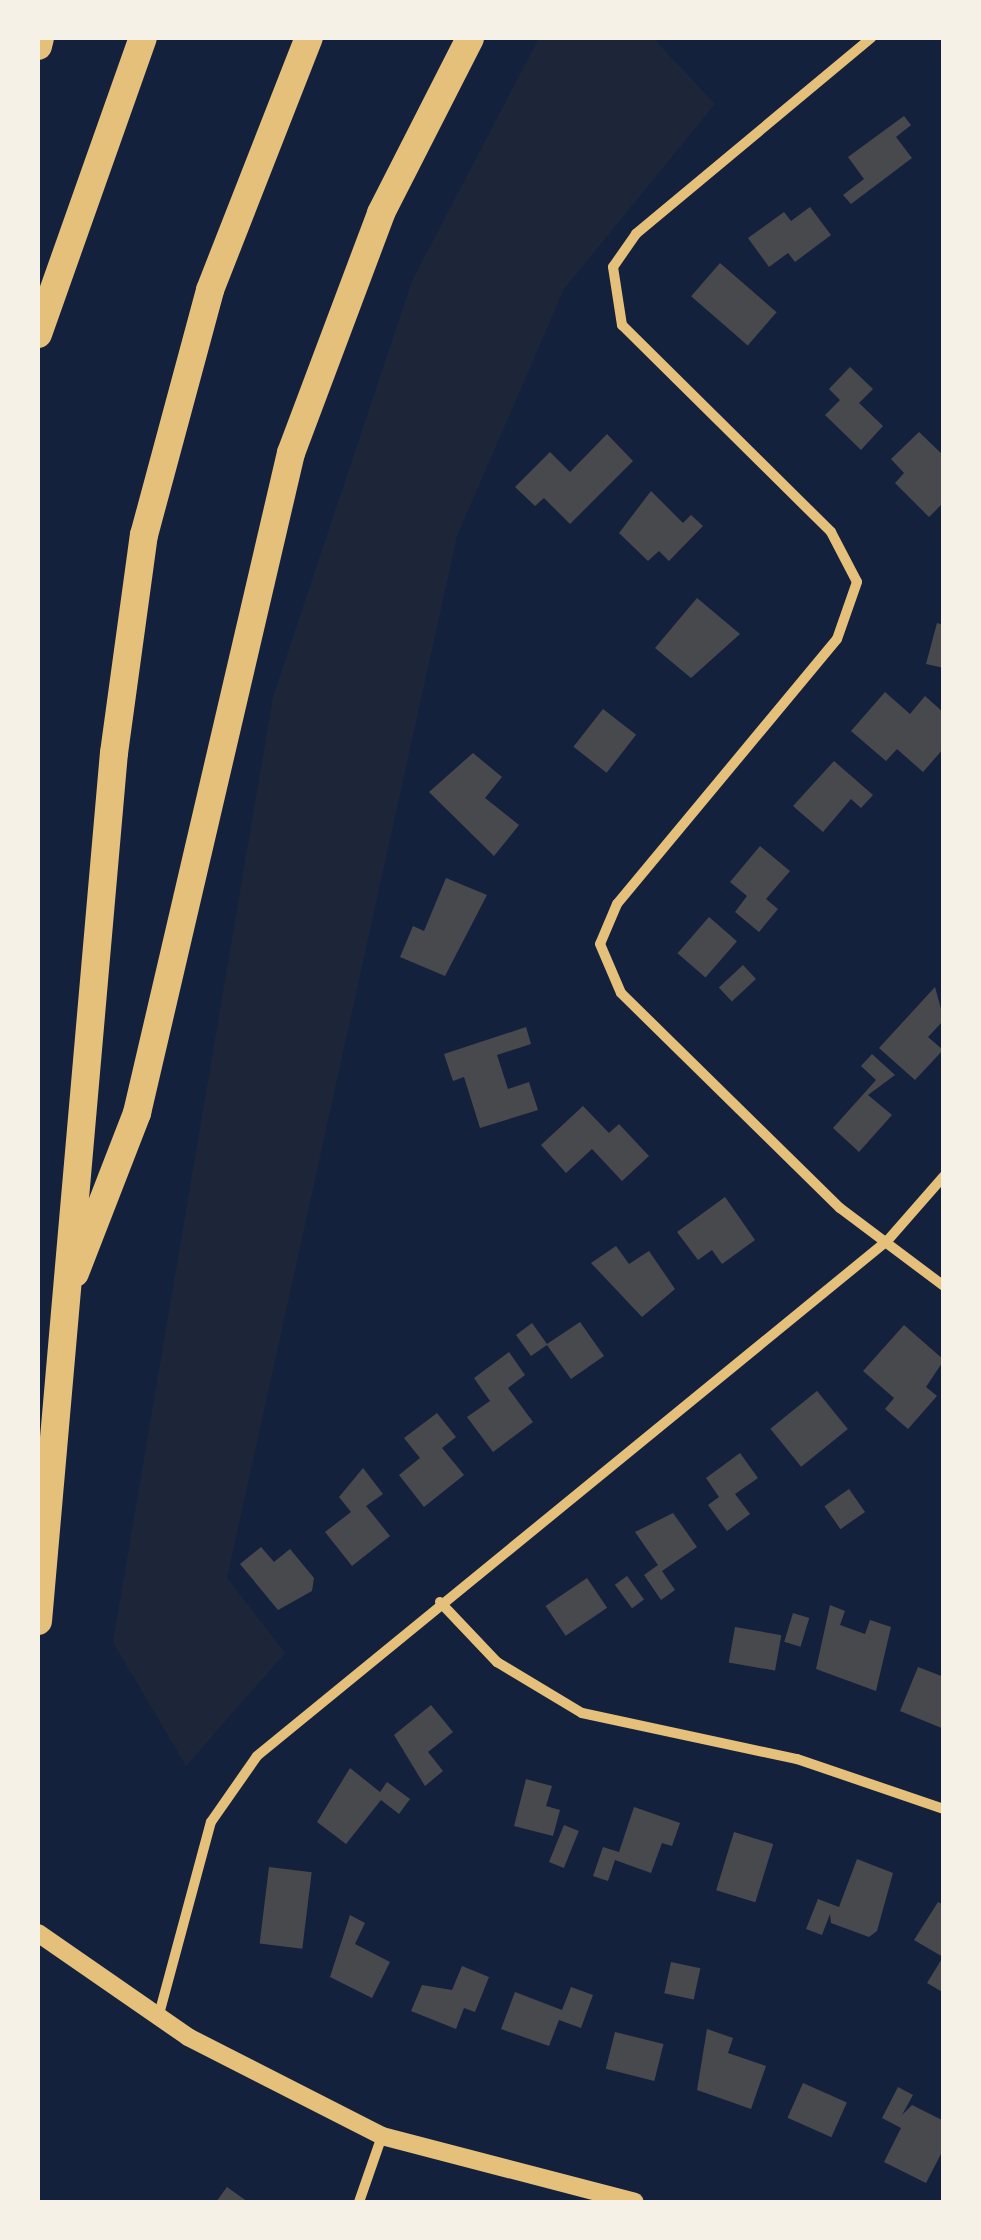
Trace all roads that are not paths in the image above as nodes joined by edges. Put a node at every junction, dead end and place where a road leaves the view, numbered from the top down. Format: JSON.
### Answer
{"nodes":[{"id":1,"x":40,"y":38,"type":"edge"},
{"id":2,"x":143,"y":38,"type":"edge"},
{"id":3,"x":308,"y":38,"type":"edge"},
{"id":4,"x":470,"y":38,"type":"edge"},
{"id":5,"x":870,"y":38,"type":"edge"},
{"id":6,"x":38,"y":46,"type":"edge"},
{"id":7,"x":38,"y":334,"type":"edge"},
{"id":8,"x":944,"y":1176,"type":"edge"},
{"id":9,"x":888,"y":1240,"type":"junction"},
{"id":10,"x":944,"y":1286,"type":"edge"},
{"id":11,"x":67,"y":1289,"type":"junction"},
{"id":12,"x":440,"y":1602,"type":"junction"},
{"id":13,"x":38,"y":1620,"type":"edge"},
{"id":14,"x":944,"y":1809,"type":"edge"},
{"id":15,"x":38,"y":1932,"type":"edge"},
{"id":16,"x":158,"y":2018,"type":"junction"},
{"id":17,"x":382,"y":2136,"type":"junction"},
{"id":18,"x":359,"y":2202,"type":"edge"},
{"id":19,"x":635,"y":2202,"type":"edge"}],
"edges":[{"from":1,"to":6,"type":"highway"},
{"from":2,"to":7,"type":"highway"},
{"from":3,"to":11,"type":"highway"},
{"from":4,"to":11,"type":"highway"},
{"from":5,"to":9,"type":"street"},
{"from":8,"to":9,"type":"street"},
{"from":9,"to":10,"type":"street"},
{"from":9,"to":12,"type":"street"},
{"from":11,"to":13,"type":"highway"},
{"from":12,"to":14,"type":"street"},
{"from":12,"to":16,"type":"street"},
{"from":15,"to":16,"type":"street"},
{"from":16,"to":17,"type":"street"},
{"from":17,"to":18,"type":"street"},
{"from":17,"to":19,"type":"street"}]}
